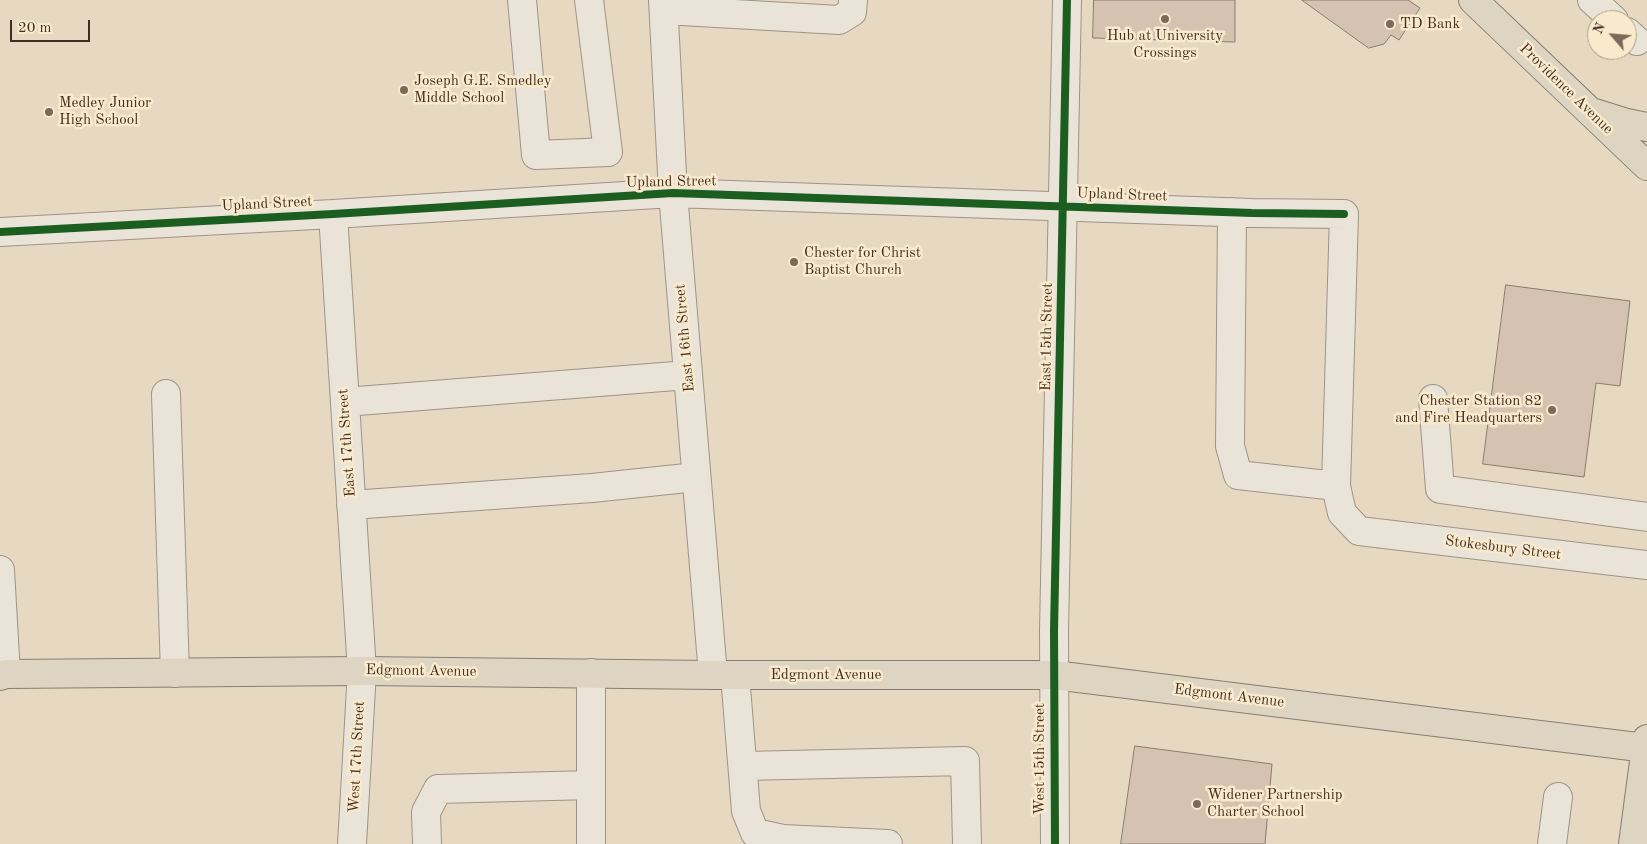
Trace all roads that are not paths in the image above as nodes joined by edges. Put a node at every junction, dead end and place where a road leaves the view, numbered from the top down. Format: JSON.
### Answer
{"nodes":[{"id":1,"x":522,"y":0,"type":"edge"},
{"id":2,"x":589,"y":0,"type":"edge"},
{"id":3,"x":853,"y":0,"type":"edge"},
{"id":4,"x":1067,"y":0,"type":"edge"},
{"id":5,"x":1475,"y":4,"type":"edge"},
{"id":6,"x":663,"y":5,"type":"edge"},
{"id":7,"x":1590,"y":111,"type":"junction"},
{"id":8,"x":1647,"y":127,"type":"edge"},
{"id":9,"x":1647,"y":166,"type":"edge"},
{"id":10,"x":673,"y":193,"type":"junction"},
{"id":11,"x":1064,"y":207,"type":"junction"},
{"id":12,"x":1232,"y":212,"type":"junction"},
{"id":13,"x":333,"y":214,"type":"junction"},
{"id":14,"x":0,"y":232,"type":"edge"},
{"id":15,"x":688,"y":374,"type":"junction"},
{"id":16,"x":166,"y":394,"type":"dead end"},
{"id":17,"x":1433,"y":399,"type":"dead end"},
{"id":18,"x":345,"y":402,"type":"junction"},
{"id":19,"x":696,"y":477,"type":"junction"},
{"id":20,"x":1336,"y":486,"type":"junction"},
{"id":21,"x":351,"y":505,"type":"junction"},
{"id":22,"x":1647,"y":517,"type":"edge"},
{"id":23,"x":1647,"y":565,"type":"edge"},
{"id":24,"x":0,"y":570,"type":"edge"},
{"id":25,"x":362,"y":671,"type":"junction"},
{"id":26,"x":175,"y":672,"type":"junction"},
{"id":27,"x":592,"y":673,"type":"junction"},
{"id":28,"x":3,"y":675,"type":"edge"},
{"id":29,"x":724,"y":675,"type":"junction"},
{"id":30,"x":1054,"y":675,"type":"junction"},
{"id":31,"x":1647,"y":745,"type":"edge"},
{"id":32,"x":742,"y":766,"type":"junction"},
{"id":33,"x":591,"y":785,"type":"junction"},
{"id":34,"x":1558,"y":797,"type":"dead end"},
{"id":35,"x":352,"y":844,"type":"edge"},
{"id":36,"x":427,"y":844,"type":"edge"},
{"id":37,"x":591,"y":844,"type":"edge"},
{"id":38,"x":888,"y":844,"type":"edge"},
{"id":39,"x":967,"y":844,"type":"edge"},
{"id":40,"x":1055,"y":844,"type":"edge"},
{"id":41,"x":1552,"y":844,"type":"edge"},
{"id":42,"x":1633,"y":844,"type":"edge"}],
"edges":[{"from":1,"to":2,"type":"street"},
{"from":3,"to":6,"type":"street"},
{"from":4,"to":11,"type":"street","name":"East 15th Street"},
{"from":5,"to":7,"type":"main road","name":"Providence Avenue"},
{"from":6,"to":10,"type":"street","name":"East 16th Street"},
{"from":7,"to":8,"type":"main road"},
{"from":7,"to":9,"type":"main road","name":"Providence Avenue"},
{"from":10,"to":11,"type":"street","name":"Upland Street"},
{"from":10,"to":13,"type":"street","name":"Upland Street"},
{"from":10,"to":15,"type":"street","name":"East 16th Street"},
{"from":11,"to":12,"type":"street","name":"Upland Street"},
{"from":11,"to":30,"type":"street","name":"East 15th Street"},
{"from":12,"to":20,"type":"street"},
{"from":12,"to":20,"type":"street","name":"Upland Street"},
{"from":13,"to":14,"type":"street","name":"Upland Street"},
{"from":13,"to":18,"type":"street","name":"East 17th Street"},
{"from":15,"to":18,"type":"street"},
{"from":15,"to":19,"type":"street","name":"East 16th Street"},
{"from":16,"to":26,"type":"street"},
{"from":17,"to":22,"type":"street"},
{"from":18,"to":21,"type":"street","name":"East 17th Street"},
{"from":19,"to":21,"type":"street"},
{"from":19,"to":29,"type":"street","name":"East 16th Street"},
{"from":20,"to":23,"type":"street","name":"Stokesbury Street"},
{"from":21,"to":25,"type":"street","name":"East 17th Street"},
{"from":24,"to":28,"type":"street"},
{"from":25,"to":26,"type":"main road","name":"Edgmont Avenue"},
{"from":25,"to":27,"type":"main road","name":"Edgmont Avenue"},
{"from":25,"to":35,"type":"street","name":"West 17th Street"},
{"from":26,"to":28,"type":"main road","name":"Edgmont Avenue"},
{"from":27,"to":29,"type":"main road","name":"Edgmont Avenue"},
{"from":27,"to":33,"type":"street"},
{"from":29,"to":30,"type":"main road","name":"Edgmont Avenue"},
{"from":29,"to":32,"type":"street","name":"East 16th Street"},
{"from":30,"to":31,"type":"main road","name":"Edgmont Avenue"},
{"from":30,"to":40,"type":"street","name":"West 15th Street"},
{"from":31,"to":42,"type":"main road"},
{"from":32,"to":38,"type":"street","name":"East 16th Street"},
{"from":32,"to":39,"type":"street"},
{"from":33,"to":36,"type":"street"},
{"from":33,"to":37,"type":"street"},
{"from":34,"to":41,"type":"street"}]}
